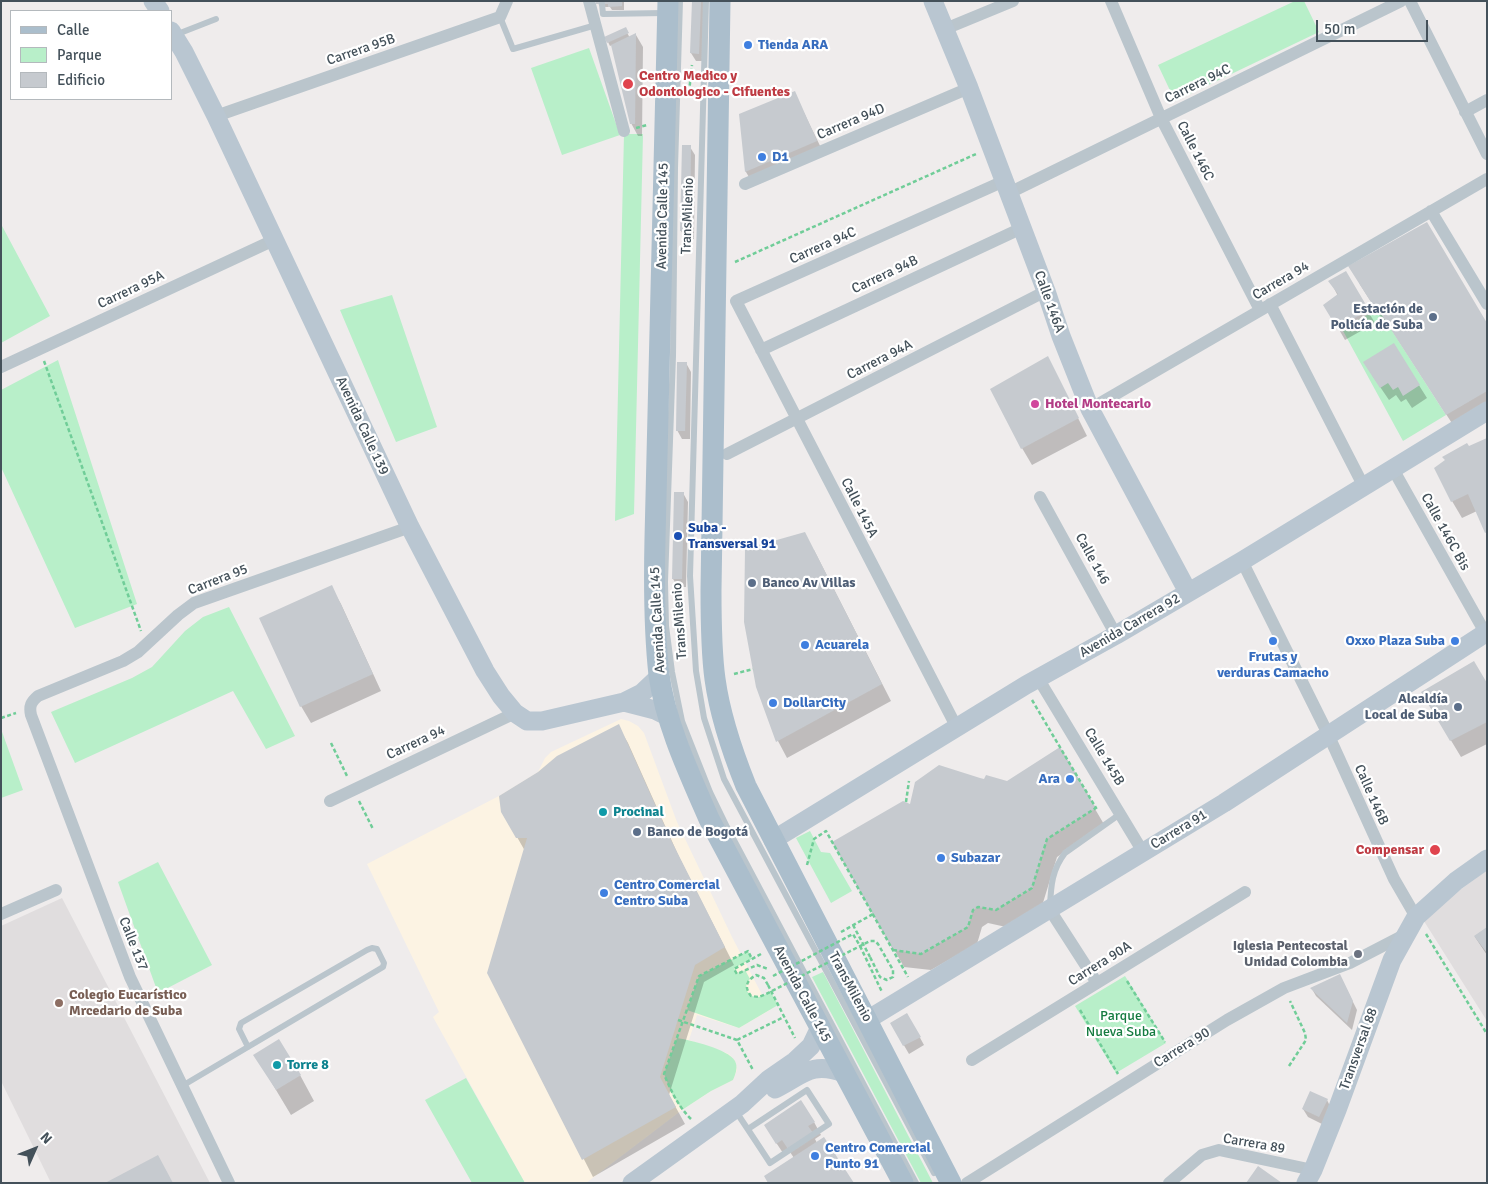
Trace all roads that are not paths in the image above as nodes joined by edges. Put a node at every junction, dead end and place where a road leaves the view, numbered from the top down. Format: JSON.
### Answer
{"nodes":[{"id":1,"x":507,"y":1,"type":"edge"},
{"id":2,"x":589,"y":1,"type":"edge"},
{"id":3,"x":706,"y":1,"type":"edge"},
{"id":4,"x":720,"y":1,"type":"edge"},
{"id":5,"x":933,"y":1,"type":"edge"},
{"id":6,"x":1013,"y":1,"type":"edge"},
{"id":7,"x":1111,"y":1,"type":"edge"},
{"id":8,"x":1401,"y":1,"type":"edge"},
{"id":9,"x":1410,"y":1,"type":"edge"},
{"id":10,"x":602,"y":4,"type":"dead end"},
{"id":11,"x":672,"y":5,"type":"edge"},
{"id":12,"x":500,"y":17,"type":"junction"},
{"id":13,"x":216,"y":19,"type":"dead end"},
{"id":14,"x":596,"y":25,"type":"junction"},
{"id":15,"x":944,"y":29,"type":"junction"},
{"id":16,"x":173,"y":33,"type":"edge"},
{"id":17,"x":969,"y":88,"type":"junction"},
{"id":18,"x":1487,"y":100,"type":"edge"},
{"id":19,"x":1465,"y":112,"type":"junction"},
{"id":20,"x":216,"y":116,"type":"junction"},
{"id":21,"x":1161,"y":118,"type":"junction"},
{"id":22,"x":624,"y":131,"type":"dead end"},
{"id":23,"x":1487,"y":154,"type":"edge"},
{"id":24,"x":1487,"y":179,"type":"edge"},
{"id":25,"x":744,"y":184,"type":"dead end"},
{"id":26,"x":1006,"y":187,"type":"junction"},
{"id":27,"x":1431,"y":210,"type":"junction"},
{"id":28,"x":1022,"y":228,"type":"junction"},
{"id":29,"x":274,"y":240,"type":"junction"},
{"id":30,"x":1046,"y":291,"type":"junction"},
{"id":31,"x":736,"y":301,"type":"joint"},
{"id":32,"x":1487,"y":304,"type":"edge"},
{"id":33,"x":1265,"y":307,"type":"junction"},
{"id":34,"x":761,"y":350,"type":"junction"},
{"id":35,"x":1,"y":367,"type":"edge"},
{"id":36,"x":1090,"y":409,"type":"junction"},
{"id":37,"x":1487,"y":411,"type":"edge"},
{"id":38,"x":797,"y":420,"type":"junction"},
{"id":39,"x":727,"y":454,"type":"dead end"},
{"id":40,"x":1392,"y":469,"type":"junction"},
{"id":41,"x":1364,"y":487,"type":"junction"},
{"id":42,"x":1040,"y":497,"type":"dead end"},
{"id":43,"x":410,"y":527,"type":"junction"},
{"id":44,"x":1242,"y":561,"type":"junction"},
{"id":45,"x":1188,"y":592,"type":"junction"},
{"id":46,"x":1486,"y":634,"type":"edge"},
{"id":47,"x":1116,"y":635,"type":"junction"},
{"id":48,"x":660,"y":676,"type":"junction"},
{"id":49,"x":1038,"y":678,"type":"junction"},
{"id":50,"x":624,"y":702,"type":"junction"},
{"id":51,"x":30,"y":708,"type":"joint"},
{"id":52,"x":514,"y":713,"type":"junction"},
{"id":53,"x":669,"y":717,"type":"junction"},
{"id":54,"x":957,"y":728,"type":"junction"},
{"id":55,"x":1328,"y":734,"type":"junction"},
{"id":56,"x":330,"y":801,"type":"dead end"},
{"id":57,"x":1120,"y":814,"type":"junction"},
{"id":58,"x":773,"y":840,"type":"junction"},
{"id":59,"x":1143,"y":852,"type":"junction"},
{"id":60,"x":1487,"y":859,"type":"edge"},
{"id":61,"x":56,"y":890,"type":"dead end"},
{"id":62,"x":1245,"y":892,"type":"dead end"},
{"id":63,"x":1050,"y":910,"type":"junction"},
{"id":64,"x":1,"y":914,"type":"edge"},
{"id":65,"x":1412,"y":925,"type":"junction"},
{"id":66,"x":1097,"y":983,"type":"junction"},
{"id":67,"x":867,"y":1020,"type":"junction"},
{"id":68,"x":820,"y":1027,"type":"junction"},
{"id":69,"x":248,"y":1047,"type":"junction"},
{"id":70,"x":972,"y":1060,"type":"dead end"},
{"id":71,"x":844,"y":1073,"type":"junction"},
{"id":72,"x":182,"y":1086,"type":"junction"},
{"id":73,"x":738,"y":1107,"type":"junction"},
{"id":74,"x":748,"y":1129,"type":"junction"},
{"id":75,"x":1310,"y":1176,"type":"edge"},
{"id":76,"x":229,"y":1183,"type":"edge"},
{"id":77,"x":632,"y":1183,"type":"edge"},
{"id":78,"x":903,"y":1183,"type":"edge"},
{"id":79,"x":916,"y":1183,"type":"edge"},
{"id":80,"x":939,"y":1183,"type":"edge"},
{"id":81,"x":951,"y":1183,"type":"edge"},
{"id":82,"x":967,"y":1183,"type":"edge"},
{"id":83,"x":1169,"y":1183,"type":"edge"}],
"edges":[{"from":1,"to":12,"type":"street"},
{"from":2,"to":14,"type":"street"},
{"from":3,"to":80,"type":"lane","name":"TransMilenio"},
{"from":4,"to":58,"type":"main road"},
{"from":5,"to":15,"type":"main road","name":"Calle 146A"},
{"from":6,"to":15,"type":"street"},
{"from":7,"to":21,"type":"street","name":"Calle 146C"},
{"from":8,"to":21,"type":"street","name":"Carrera 94C"},
{"from":9,"to":19,"type":"street"},
{"from":10,"to":11,"type":"lane"},
{"from":11,"to":48,"type":"main road","name":"Avenida Calle 145"},
{"from":11,"to":79,"type":"lane","name":"TransMilenio"},
{"from":12,"to":14,"type":"lane"},
{"from":12,"to":20,"type":"street","name":"Carrera 95B"},
{"from":13,"to":16,"type":"lane"},
{"from":14,"to":22,"type":"street"},
{"from":15,"to":17,"type":"main road","name":"Calle 146A"},
{"from":16,"to":20,"type":"main road","name":"Avenida Calle 139"},
{"from":17,"to":25,"type":"street","name":"Carrera 94D"},
{"from":17,"to":26,"type":"main road","name":"Calle 146A"},
{"from":18,"to":19,"type":"street"},
{"from":19,"to":23,"type":"street"},
{"from":20,"to":29,"type":"main road","name":"Avenida Calle 139"},
{"from":21,"to":26,"type":"street","name":"Carrera 94C"},
{"from":21,"to":33,"type":"street","name":"Calle 146C"},
{"from":24,"to":27,"type":"street","name":"Carrera 94"},
{"from":26,"to":28,"type":"main road","name":"Calle 146A"},
{"from":26,"to":31,"type":"street","name":"Carrera 94C"},
{"from":27,"to":32,"type":"street"},
{"from":27,"to":33,"type":"street","name":"Carrera 94"},
{"from":28,"to":30,"type":"main road","name":"Calle 146A"},
{"from":28,"to":34,"type":"street","name":"Carrera 94B"},
{"from":29,"to":35,"type":"street","name":"Carrera 95A"},
{"from":29,"to":43,"type":"main road","name":"Avenida Calle 139"},
{"from":30,"to":36,"type":"main road","name":"Calle 146A"},
{"from":30,"to":38,"type":"street","name":"Carrera 94A"},
{"from":31,"to":34,"type":"street","name":"Calle 145A"},
{"from":33,"to":36,"type":"street","name":"Carrera 94"},
{"from":33,"to":41,"type":"street","name":"Calle 146C"},
{"from":34,"to":38,"type":"street","name":"Calle 145A"},
{"from":36,"to":45,"type":"main road","name":"Calle 146A"},
{"from":37,"to":40,"type":"main road","name":"Avenida Carrera 92"},
{"from":38,"to":39,"type":"street","name":"Carrera 94A"},
{"from":38,"to":54,"type":"street","name":"Calle 145A"},
{"from":40,"to":41,"type":"main road","name":"Avenida Carrera 92"},
{"from":40,"to":46,"type":"street","name":"Calle 146C Bis"},
{"from":41,"to":44,"type":"main road","name":"Avenida Carrera 92"},
{"from":42,"to":47,"type":"street","name":"Calle 146"},
{"from":43,"to":51,"type":"street","name":"Carrera 95"},
{"from":43,"to":52,"type":"main road","name":"Avenida Calle 139"},
{"from":44,"to":45,"type":"main road","name":"Avenida Carrera 92"},
{"from":44,"to":55,"type":"street","name":"Calle 146B"},
{"from":45,"to":47,"type":"main road","name":"Avenida Carrera 92"},
{"from":46,"to":55,"type":"main road","name":"Carrera 91"},
{"from":47,"to":49,"type":"main road","name":"Avenida Carrera 92"},
{"from":48,"to":50,"type":"main road"},
{"from":48,"to":53,"type":"main road","name":"Avenida Calle 145"},
{"from":49,"to":54,"type":"main road","name":"Avenida Carrera 92"},
{"from":49,"to":57,"type":"street","name":"Calle 145B"},
{"from":50,"to":52,"type":"main road"},
{"from":50,"to":53,"type":"main road"},
{"from":51,"to":72,"type":"street","name":"Calle 137"},
{"from":52,"to":56,"type":"street","name":"Carrera 94"},
{"from":53,"to":68,"type":"main road","name":"Avenida Calle 145"},
{"from":54,"to":58,"type":"main road","name":"Avenida Carrera 92"},
{"from":55,"to":59,"type":"main road","name":"Carrera 91"},
{"from":55,"to":65,"type":"street","name":"Calle 146B"},
{"from":57,"to":59,"type":"street","name":"Calle 145B"},
{"from":57,"to":63,"type":"lane"},
{"from":58,"to":67,"type":"main road"},
{"from":59,"to":63,"type":"main road","name":"Carrera 91"},
{"from":60,"to":65,"type":"main road","name":"Carrera 90"},
{"from":61,"to":64,"type":"street"},
{"from":62,"to":66,"type":"street","name":"Carrera 90A"},
{"from":63,"to":66,"type":"street"},
{"from":63,"to":67,"type":"main road","name":"Carrera 91"},
{"from":65,"to":75,"type":"main road","name":"Transversal 88"},
{"from":65,"to":82,"type":"street","name":"Carrera 90"},
{"from":66,"to":70,"type":"street","name":"Carrera 90A"},
{"from":67,"to":81,"type":"main road"},
{"from":68,"to":71,"type":"main road","name":"Avenida Calle 145"},
{"from":68,"to":73,"type":"main road"},
{"from":69,"to":69,"type":"lane"},
{"from":69,"to":72,"type":"lane"},
{"from":71,"to":73,"type":"main road"},
{"from":71,"to":78,"type":"main road","name":"Avenida Calle 145"},
{"from":72,"to":76,"type":"street","name":"Calle 137"},
{"from":73,"to":74,"type":"lane"},
{"from":73,"to":77,"type":"main road"},
{"from":74,"to":74,"type":"lane"},
{"from":75,"to":83,"type":"street","name":"Carrera 89"}]}
